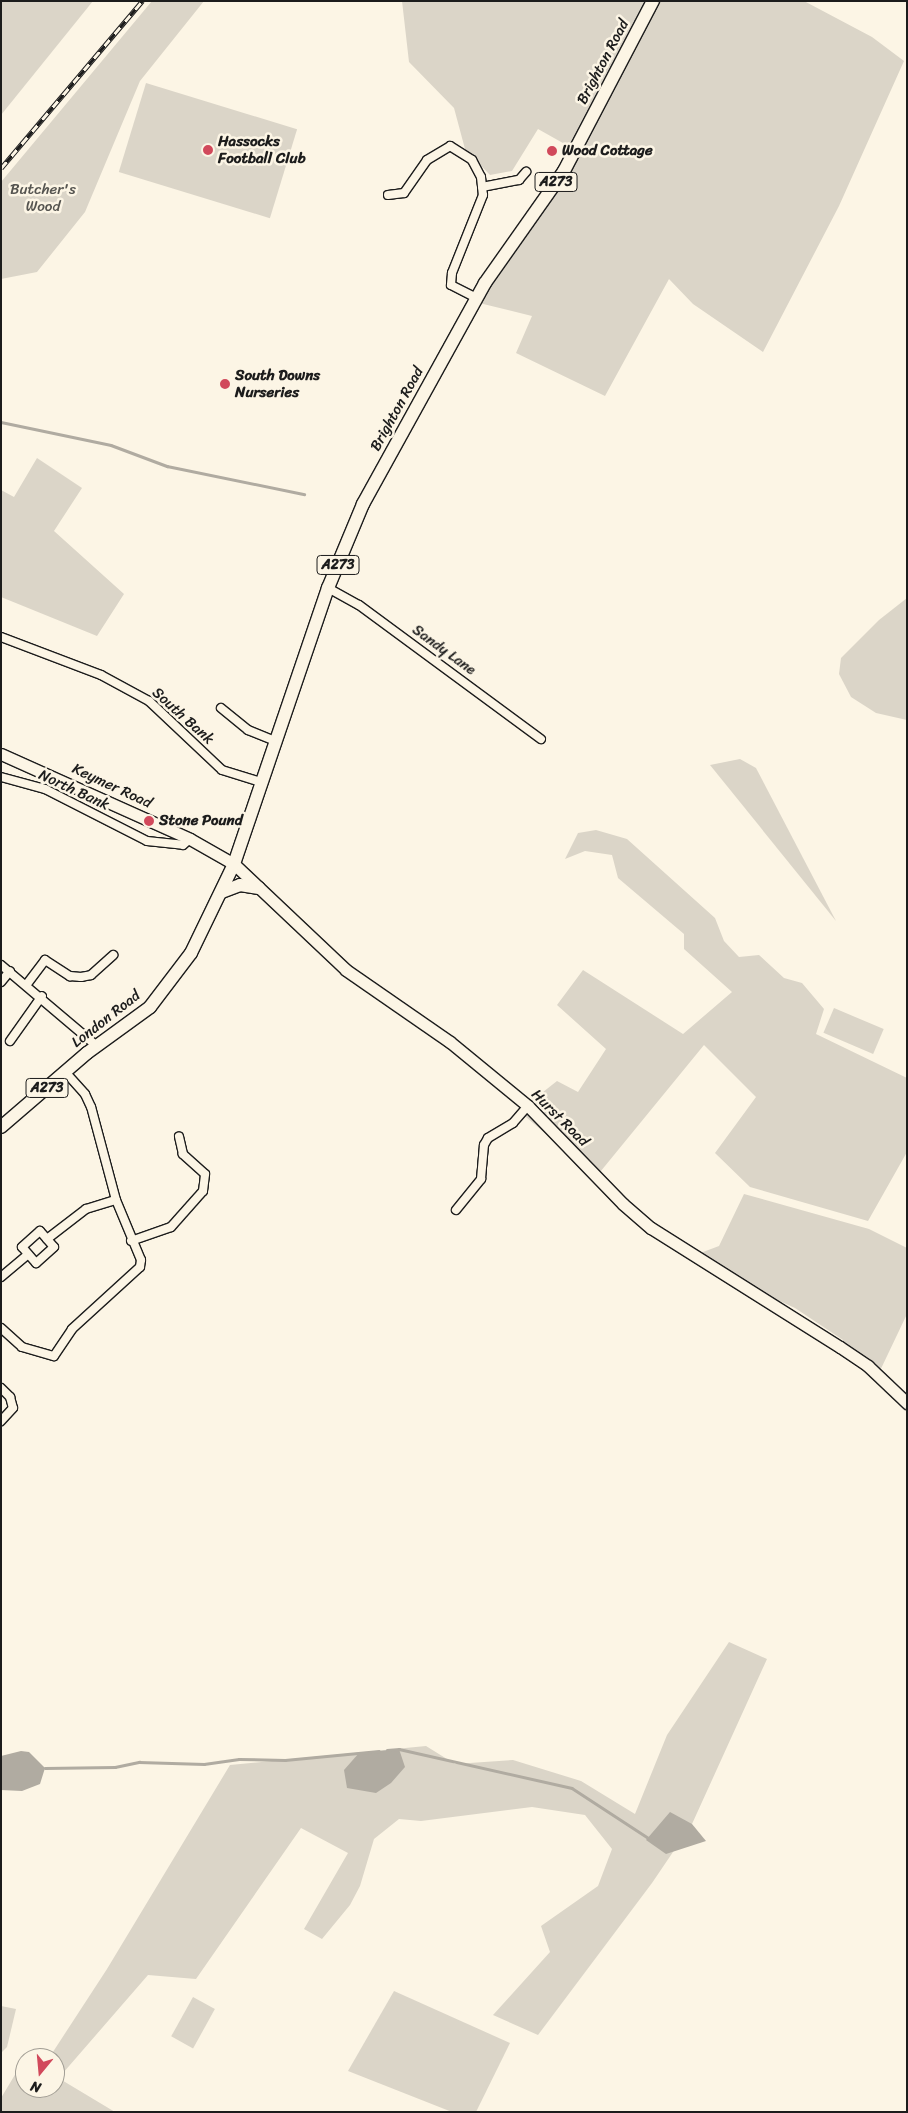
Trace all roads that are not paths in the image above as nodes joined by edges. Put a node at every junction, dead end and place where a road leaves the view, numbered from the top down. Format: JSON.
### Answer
{"nodes":[{"id":1,"x":654,"y":1,"type":"edge"},
{"id":2,"x":526,"y":172,"type":"dead end"},
{"id":3,"x":482,"y":187,"type":"junction"},
{"id":4,"x":388,"y":195,"type":"dead end"},
{"id":5,"x":477,"y":298,"type":"junction"},
{"id":6,"x":328,"y":588,"type":"junction"},
{"id":7,"x":1,"y":637,"type":"edge"},
{"id":8,"x":222,"y":708,"type":"dead end"},
{"id":9,"x":541,"y":739,"type":"dead end"},
{"id":10,"x":275,"y":741,"type":"junction"},
{"id":11,"x":1,"y":754,"type":"edge"},
{"id":12,"x":1,"y":777,"type":"edge"},
{"id":13,"x":261,"y":782,"type":"junction"},
{"id":14,"x":190,"y":839,"type":"junction"},
{"id":15,"x":234,"y":864,"type":"junction"},
{"id":16,"x":259,"y":888,"type":"junction"},
{"id":17,"x":222,"y":892,"type":"junction"},
{"id":18,"x":113,"y":955,"type":"dead end"},
{"id":19,"x":1,"y":965,"type":"edge"},
{"id":20,"x":10,"y":971,"type":"junction"},
{"id":21,"x":1,"y":982,"type":"edge"},
{"id":22,"x":27,"y":984,"type":"junction"},
{"id":23,"x":42,"y":996,"type":"junction"},
{"id":24,"x":10,"y":1041,"type":"dead end"},
{"id":25,"x":97,"y":1046,"type":"junction"},
{"id":26,"x":66,"y":1073,"type":"junction"},
{"id":27,"x":528,"y":1106,"type":"junction"},
{"id":28,"x":1,"y":1126,"type":"edge"},
{"id":29,"x":179,"y":1136,"type":"dead end"},
{"id":30,"x":116,"y":1200,"type":"junction"},
{"id":31,"x":456,"y":1210,"type":"dead end"},
{"id":32,"x":47,"y":1239,"type":"junction"},
{"id":33,"x":131,"y":1241,"type":"junction"},
{"id":34,"x":28,"y":1254,"type":"junction"},
{"id":35,"x":1,"y":1277,"type":"edge"},
{"id":36,"x":1,"y":1328,"type":"edge"},
{"id":37,"x":1,"y":1388,"type":"edge"},
{"id":38,"x":907,"y":1403,"type":"edge"},
{"id":39,"x":1,"y":1421,"type":"edge"}],
"edges":[{"from":1,"to":5,"type":"main road","name":"Brighton Road","number":"A273"},
{"from":2,"to":3,"type":"street"},
{"from":3,"to":4,"type":"street"},
{"from":3,"to":5,"type":"street"},
{"from":5,"to":6,"type":"main road","name":"Brighton Road","number":"A273"},
{"from":6,"to":9,"type":"street","name":"Sandy Lane"},
{"from":6,"to":10,"type":"main road","name":"Brighton Road","number":"A273"},
{"from":7,"to":13,"type":"street","name":"South Bank"},
{"from":8,"to":10,"type":"street"},
{"from":10,"to":13,"type":"main road","name":"Brighton Road","number":"A273"},
{"from":11,"to":14,"type":"main road","name":"Keymer Road"},
{"from":12,"to":14,"type":"street","name":"North Bank"},
{"from":13,"to":15,"type":"main road","name":"Brighton Road","number":"A273"},
{"from":14,"to":15,"type":"main road","name":"Keymer Road"},
{"from":15,"to":16,"type":"main road","name":"Hurst Road"},
{"from":15,"to":17,"type":"main road","name":"London Road","number":"A273"},
{"from":16,"to":17,"type":"main road"},
{"from":16,"to":27,"type":"main road","name":"Hurst Road"},
{"from":17,"to":25,"type":"main road","name":"London Road","number":"A273"},
{"from":18,"to":22,"type":"street"},
{"from":19,"to":20,"type":"street"},
{"from":20,"to":21,"type":"street"},
{"from":20,"to":22,"type":"street"},
{"from":22,"to":23,"type":"street"},
{"from":23,"to":24,"type":"street"},
{"from":23,"to":25,"type":"street"},
{"from":25,"to":26,"type":"main road","name":"London Road","number":"A273"},
{"from":26,"to":28,"type":"main road","name":"London Road","number":"A273"},
{"from":26,"to":30,"type":"street"},
{"from":27,"to":31,"type":"street"},
{"from":27,"to":38,"type":"main road","name":"Hurst Road"},
{"from":29,"to":33,"type":"street"},
{"from":30,"to":32,"type":"street"},
{"from":30,"to":33,"type":"street"},
{"from":32,"to":34,"type":"street"},
{"from":32,"to":34,"type":"street"},
{"from":33,"to":36,"type":"street"},
{"from":34,"to":35,"type":"street"},
{"from":37,"to":39,"type":"street"}]}
